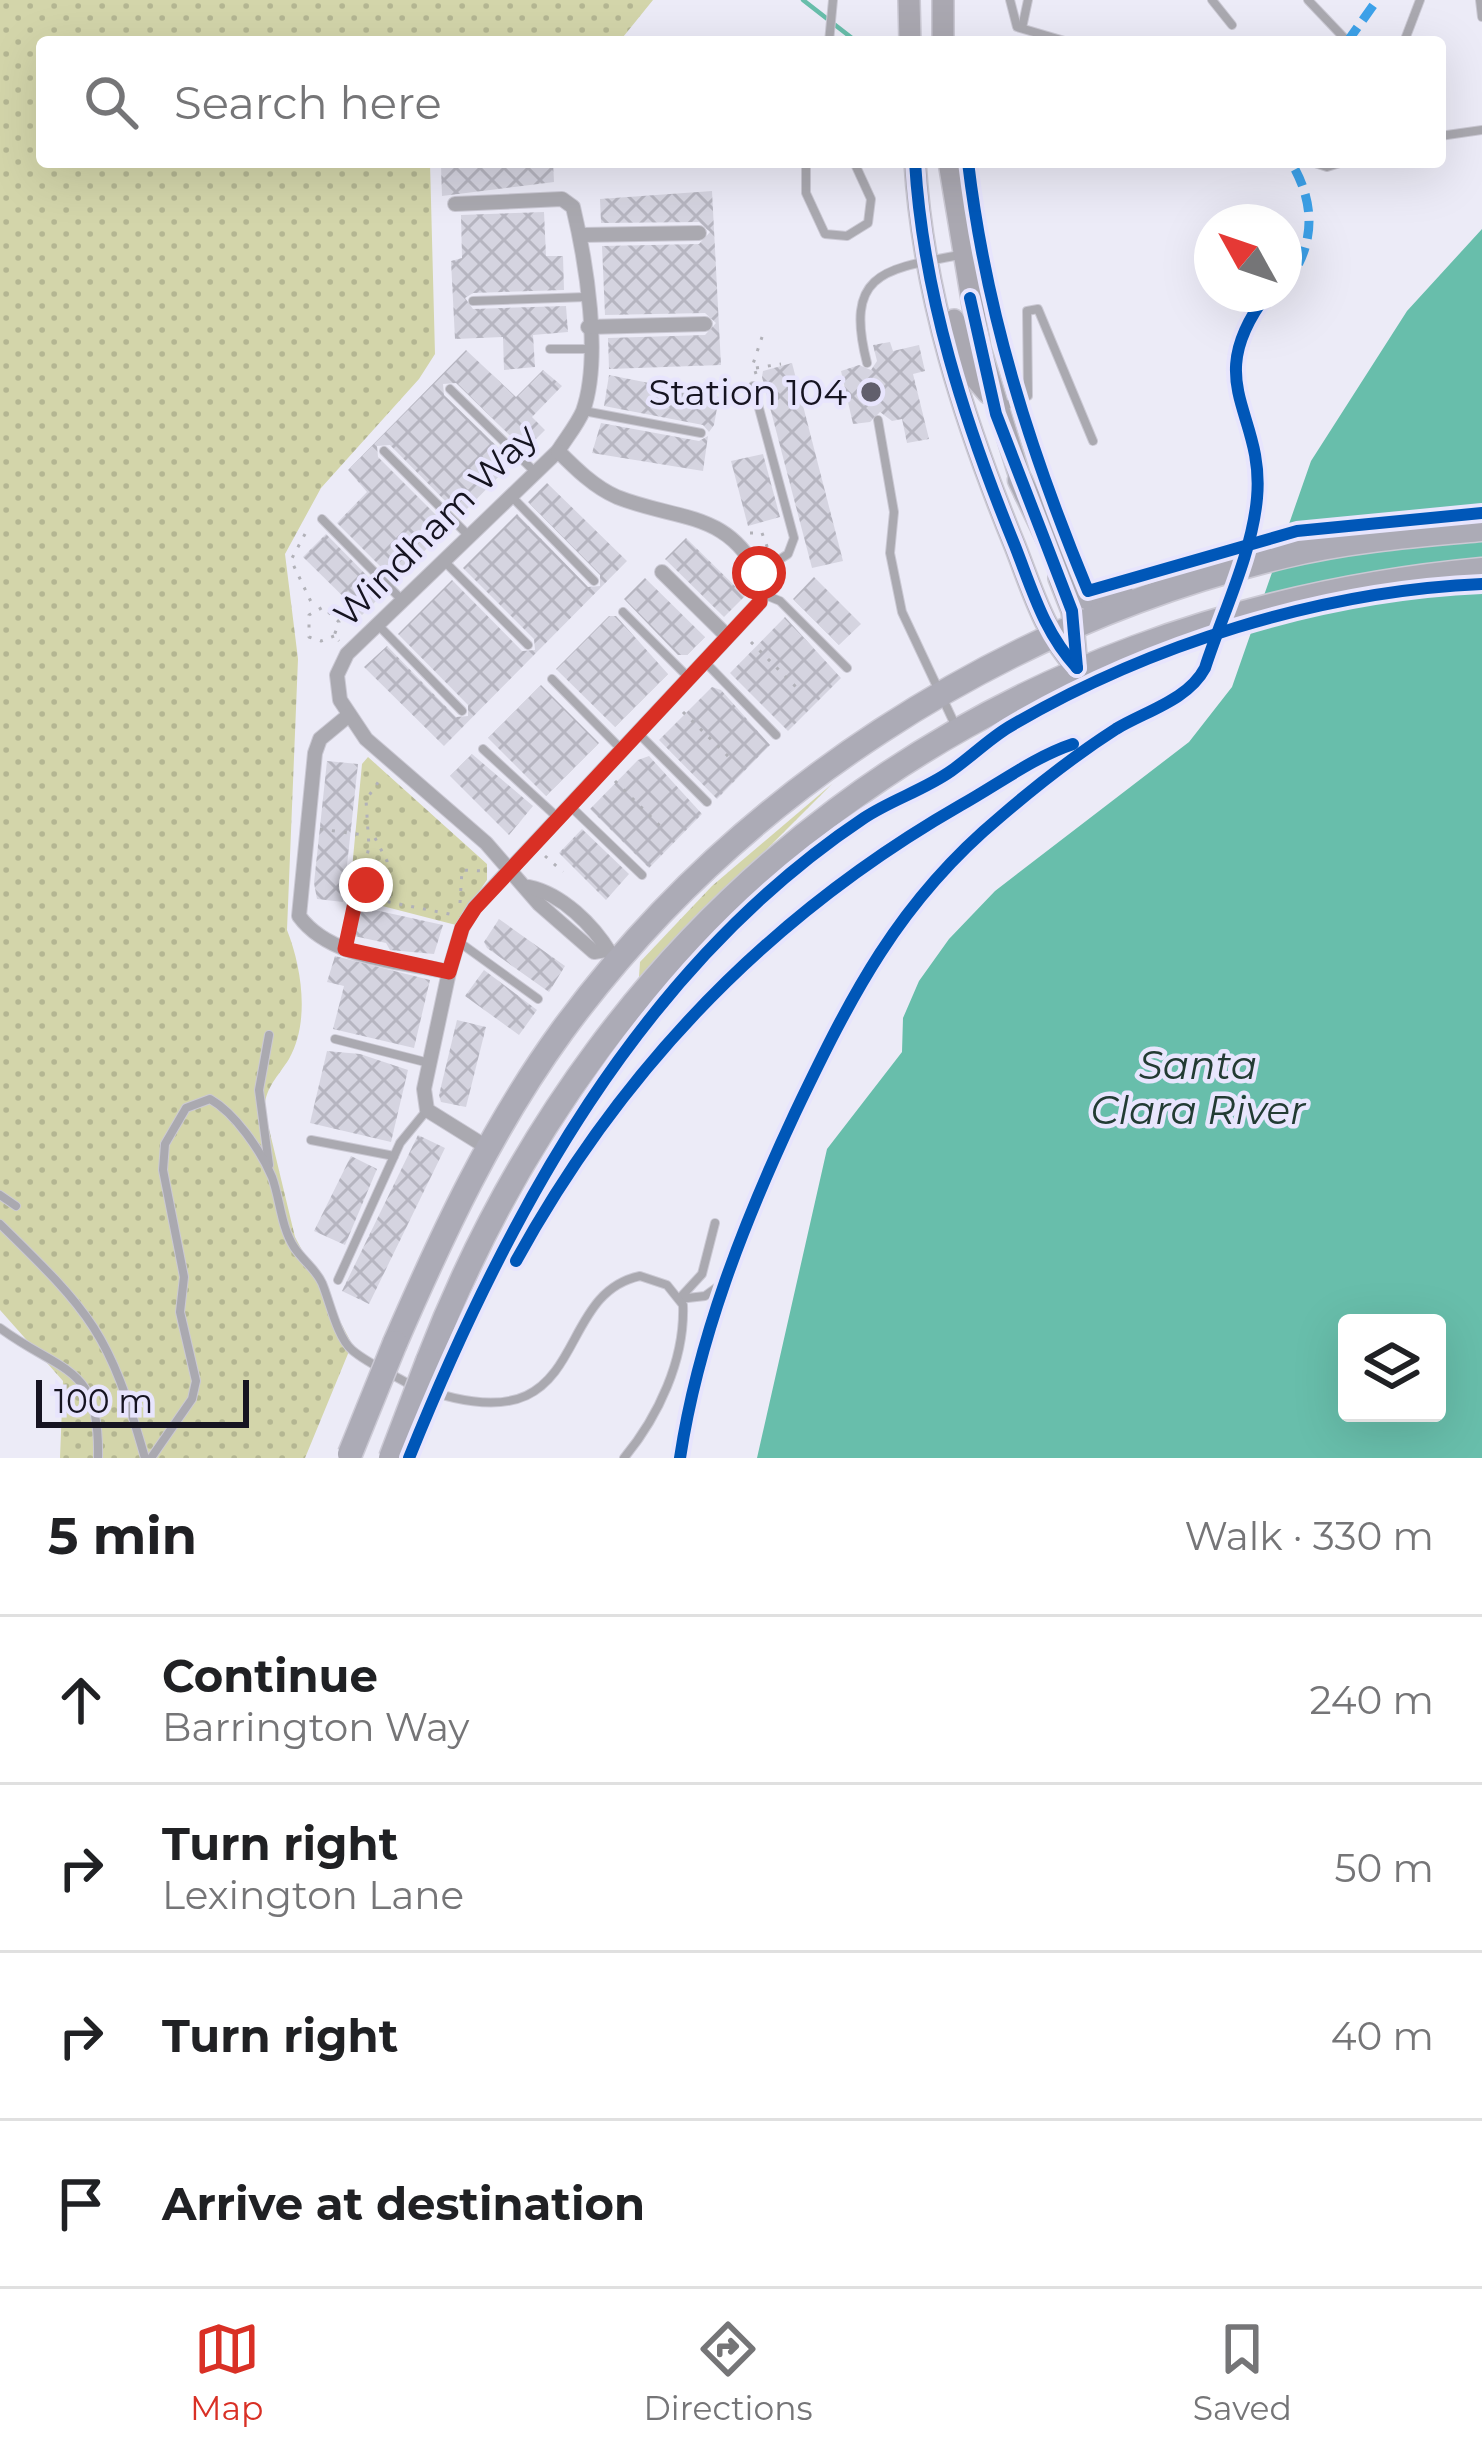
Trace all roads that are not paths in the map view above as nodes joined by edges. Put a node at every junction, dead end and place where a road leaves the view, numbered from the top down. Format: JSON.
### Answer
{"nodes":[{"id":1,"x":833,"y":0,"type":"edge"},
{"id":2,"x":909,"y":0,"type":"edge"},
{"id":3,"x":943,"y":0,"type":"edge"},
{"id":4,"x":1010,"y":0,"type":"edge"},
{"id":5,"x":1028,"y":0,"type":"edge"},
{"id":6,"x":1212,"y":0,"type":"edge"},
{"id":7,"x":1308,"y":0,"type":"edge"},
{"id":8,"x":1420,"y":0,"type":"edge"},
{"id":9,"x":1480,"y":0,"type":"edge"},
{"id":10,"x":1482,"y":17,"type":"edge"},
{"id":11,"x":1232,"y":25,"type":"dead end"},
{"id":12,"x":1022,"y":28,"type":"junction"},
{"id":13,"x":830,"y":36,"type":"edge"},
{"id":14,"x":910,"y":36,"type":"edge"},
{"id":15,"x":943,"y":36,"type":"edge"},
{"id":16,"x":1048,"y":36,"type":"edge"},
{"id":17,"x":1342,"y":36,"type":"edge"},
{"id":18,"x":1406,"y":36,"type":"edge"},
{"id":19,"x":1482,"y":130,"type":"edge"},
{"id":20,"x":1446,"y":135,"type":"edge"},
{"id":21,"x":806,"y":168,"type":"edge"},
{"id":22,"x":857,"y":168,"type":"edge"},
{"id":23,"x":916,"y":168,"type":"edge"},
{"id":24,"x":950,"y":168,"type":"edge"},
{"id":25,"x":455,"y":204,"type":"dead end"},
{"id":26,"x":699,"y":233,"type":"dead end"},
{"id":27,"x":580,"y":236,"type":"junction"},
{"id":28,"x":962,"y":254,"type":"junction"},
{"id":29,"x":929,"y":260,"type":"junction"},
{"id":30,"x":586,"y":297,"type":"junction"},
{"id":31,"x":473,"y":301,"type":"dead end"},
{"id":32,"x":937,"y":304,"type":"junction"},
{"id":33,"x":705,"y":324,"type":"dead end"},
{"id":34,"x":588,"y":327,"type":"junction"},
{"id":35,"x":590,"y":349,"type":"junction"},
{"id":36,"x":550,"y":350,"type":"dead end"},
{"id":37,"x":867,"y":364,"type":"dead end"},
{"id":38,"x":753,"y":386,"type":"dead end"},
{"id":39,"x":450,"y":389,"type":"dead end"},
{"id":40,"x":993,"y":404,"type":"junction"},
{"id":41,"x":582,"y":411,"type":"junction"},
{"id":42,"x":878,"y":420,"type":"dead end"},
{"id":43,"x":701,"y":433,"type":"dead end"},
{"id":44,"x":1093,"y":441,"type":"dead end"},
{"id":45,"x":384,"y":451,"type":"dead end"},
{"id":46,"x":558,"y":451,"type":"junction"},
{"id":47,"x":536,"y":472,"type":"junction"},
{"id":48,"x":1020,"y":480,"type":"junction"},
{"id":49,"x":511,"y":496,"type":"junction"},
{"id":50,"x":322,"y":520,"type":"dead end"},
{"id":51,"x":1482,"y":529,"type":"edge"},
{"id":52,"x":469,"y":536,"type":"junction"},
{"id":53,"x":444,"y":560,"type":"junction"},
{"id":54,"x":1482,"y":569,"type":"edge"},
{"id":55,"x":662,"y":572,"type":"dead end"},
{"id":56,"x":759,"y":573,"type":"junction"},
{"id":57,"x":594,"y":581,"type":"dead end"},
{"id":58,"x":1187,"y":584,"type":"junction"},
{"id":59,"x":761,"y":593,"type":"junction"},
{"id":60,"x":402,"y":601,"type":"junction"},
{"id":61,"x":623,"y":611,"type":"dead end"},
{"id":62,"x":378,"y":625,"type":"junction"},
{"id":63,"x":1061,"y":633,"type":"junction"},
{"id":64,"x":727,"y":637,"type":"junction"},
{"id":65,"x":528,"y":645,"type":"dead end"},
{"id":66,"x":704,"y":661,"type":"junction"},
{"id":67,"x":847,"y":668,"type":"dead end"},
{"id":68,"x":1078,"y":668,"type":"junction"},
{"id":69,"x":688,"y":677,"type":"junction"},
{"id":70,"x":552,"y":679,"type":"dead end"},
{"id":71,"x":940,"y":694,"type":"junction"},
{"id":72,"x":462,"y":711,"type":"dead end"},
{"id":73,"x":349,"y":715,"type":"junction"},
{"id":74,"x":958,"y":730,"type":"junction"},
{"id":75,"x":636,"y":731,"type":"junction"},
{"id":76,"x":776,"y":735,"type":"dead end"},
{"id":77,"x":620,"y":748,"type":"junction"},
{"id":78,"x":483,"y":749,"type":"dead end"},
{"id":79,"x":707,"y":802,"type":"dead end"},
{"id":80,"x":568,"y":803,"type":"junction"},
{"id":81,"x":556,"y":816,"type":"junction"},
{"id":82,"x":509,"y":870,"type":"junction"},
{"id":83,"x":642,"y":875,"type":"dead end"},
{"id":84,"x":458,"y":941,"type":"junction"},
{"id":85,"x":612,"y":956,"type":"junction"},
{"id":86,"x":449,"y":972,"type":"junction"},
{"id":87,"x":538,"y":999,"type":"dead end"},
{"id":88,"x":269,"y":1035,"type":"dead end"},
{"id":89,"x":335,"y":1039,"type":"dead end"},
{"id":90,"x":429,"y":1063,"type":"junction"},
{"id":91,"x":428,"y":1110,"type":"junction"},
{"id":92,"x":311,"y":1140,"type":"dead end"},
{"id":93,"x":488,"y":1148,"type":"junction"},
{"id":94,"x":394,"y":1156,"type":"junction"},
{"id":95,"x":270,"y":1173,"type":"junction"},
{"id":96,"x":0,"y":1195,"type":"edge"},
{"id":97,"x":16,"y":1207,"type":"dead end"},
{"id":98,"x":497,"y":1209,"type":"junction"},
{"id":99,"x":715,"y":1223,"type":"dead end"},
{"id":100,"x":0,"y":1224,"type":"edge"},
{"id":101,"x":338,"y":1280,"type":"dead end"},
{"id":102,"x":728,"y":1280,"type":"dead end"},
{"id":103,"x":679,"y":1299,"type":"junction"},
{"id":104,"x":0,"y":1328,"type":"edge"},
{"id":105,"x":558,"y":1388,"type":"dead end"},
{"id":106,"x":473,"y":1416,"type":"dead end"},
{"id":107,"x":349,"y":1456,"type":"edge"},
{"id":108,"x":98,"y":1458,"type":"edge"},
{"id":109,"x":148,"y":1458,"type":"edge"},
{"id":110,"x":391,"y":1458,"type":"edge"},
{"id":111,"x":623,"y":1458,"type":"edge"}],
"edges":[{"from":1,"to":13,"type":"lane"},
{"from":2,"to":14,"type":"main road"},
{"from":3,"to":15,"type":"main road"},
{"from":4,"to":12,"type":"lane"},
{"from":5,"to":12,"type":"lane"},
{"from":6,"to":11,"type":"lane"},
{"from":7,"to":17,"type":"lane"},
{"from":8,"to":18,"type":"lane"},
{"from":9,"to":10,"type":"lane"},
{"from":12,"to":16,"type":"lane"},
{"from":19,"to":20,"type":"lane"},
{"from":21,"to":22,"type":"lane"},
{"from":23,"to":29,"type":"main road"},
{"from":24,"to":28,"type":"main road"},
{"from":25,"to":27,"type":"street","name":"Windham Way"},
{"from":26,"to":27,"type":"street"},
{"from":27,"to":30,"type":"street","name":"Windham Way"},
{"from":28,"to":29,"type":"lane"},
{"from":28,"to":40,"type":"main road"},
{"from":29,"to":32,"type":"main road"},
{"from":29,"to":37,"type":"lane"},
{"from":30,"to":31,"type":"lane"},
{"from":30,"to":34,"type":"street","name":"Windham Way"},
{"from":32,"to":40,"type":"main road"},
{"from":32,"to":63,"type":"main road"},
{"from":33,"to":34,"type":"street"},
{"from":34,"to":35,"type":"street","name":"Windham Way"},
{"from":35,"to":36,"type":"lane"},
{"from":35,"to":41,"type":"street","name":"Windham Way"},
{"from":38,"to":56,"type":"lane"},
{"from":39,"to":47,"type":"lane"},
{"from":40,"to":44,"type":"lane"},
{"from":40,"to":48,"type":"main road"},
{"from":41,"to":43,"type":"lane"},
{"from":41,"to":46,"type":"street","name":"Windham Way"},
{"from":42,"to":71,"type":"lane"},
{"from":45,"to":52,"type":"lane"},
{"from":46,"to":47,"type":"street","name":"Windham Way"},
{"from":46,"to":56,"type":"street"},
{"from":47,"to":49,"type":"street","name":"Windham Way"},
{"from":48,"to":58,"type":"main road"},
{"from":48,"to":63,"type":"main road"},
{"from":49,"to":52,"type":"street","name":"Windham Way"},
{"from":49,"to":57,"type":"lane"},
{"from":50,"to":60,"type":"lane"},
{"from":51,"to":58,"type":"main road"},
{"from":52,"to":53,"type":"street","name":"Windham Way"},
{"from":53,"to":60,"type":"street","name":"Windham Way"},
{"from":53,"to":65,"type":"lane"},
{"from":54,"to":68,"type":"main road"},
{"from":55,"to":64,"type":"street"},
{"from":56,"to":59,"type":"street"},
{"from":58,"to":63,"type":"main road"},
{"from":59,"to":64,"type":"street"},
{"from":59,"to":67,"type":"lane"},
{"from":60,"to":62,"type":"street","name":"Windham Way"},
{"from":61,"to":69,"type":"lane"},
{"from":62,"to":72,"type":"lane"},
{"from":62,"to":73,"type":"street","name":"Windham Way"},
{"from":63,"to":68,"type":"main road"},
{"from":63,"to":71,"type":"main road"},
{"from":64,"to":66,"type":"street"},
{"from":66,"to":69,"type":"street"},
{"from":66,"to":76,"type":"lane"},
{"from":68,"to":74,"type":"main road"},
{"from":69,"to":75,"type":"street"},
{"from":70,"to":77,"type":"lane"},
{"from":71,"to":74,"type":"lane"},
{"from":71,"to":85,"type":"main road"},
{"from":73,"to":82,"type":"street"},
{"from":73,"to":86,"type":"street"},
{"from":74,"to":98,"type":"main road"},
{"from":75,"to":77,"type":"street"},
{"from":75,"to":79,"type":"lane"},
{"from":77,"to":80,"type":"street"},
{"from":78,"to":81,"type":"lane"},
{"from":80,"to":81,"type":"street"},
{"from":80,"to":83,"type":"lane"},
{"from":81,"to":82,"type":"street"},
{"from":82,"to":84,"type":"street"},
{"from":82,"to":85,"type":"street"},
{"from":84,"to":86,"type":"street"},
{"from":84,"to":87,"type":"lane"},
{"from":85,"to":93,"type":"main road"},
{"from":85,"to":98,"type":"main road"},
{"from":86,"to":90,"type":"street"},
{"from":88,"to":95,"type":"lane"},
{"from":89,"to":90,"type":"lane"},
{"from":90,"to":91,"type":"street"},
{"from":91,"to":93,"type":"street"},
{"from":91,"to":94,"type":"lane"},
{"from":92,"to":94,"type":"lane"},
{"from":93,"to":107,"type":"main road","bridge":true},
{"from":94,"to":101,"type":"lane"},
{"from":95,"to":106,"type":"lane"},
{"from":95,"to":109,"type":"lane"},
{"from":96,"to":97,"type":"lane"},
{"from":98,"to":110,"type":"main road","bridge":true},
{"from":99,"to":103,"type":"lane"},
{"from":100,"to":109,"type":"lane"},
{"from":102,"to":103,"type":"lane"},
{"from":103,"to":105,"type":"lane"},
{"from":103,"to":111,"type":"lane"},
{"from":104,"to":108,"type":"lane"}]}
